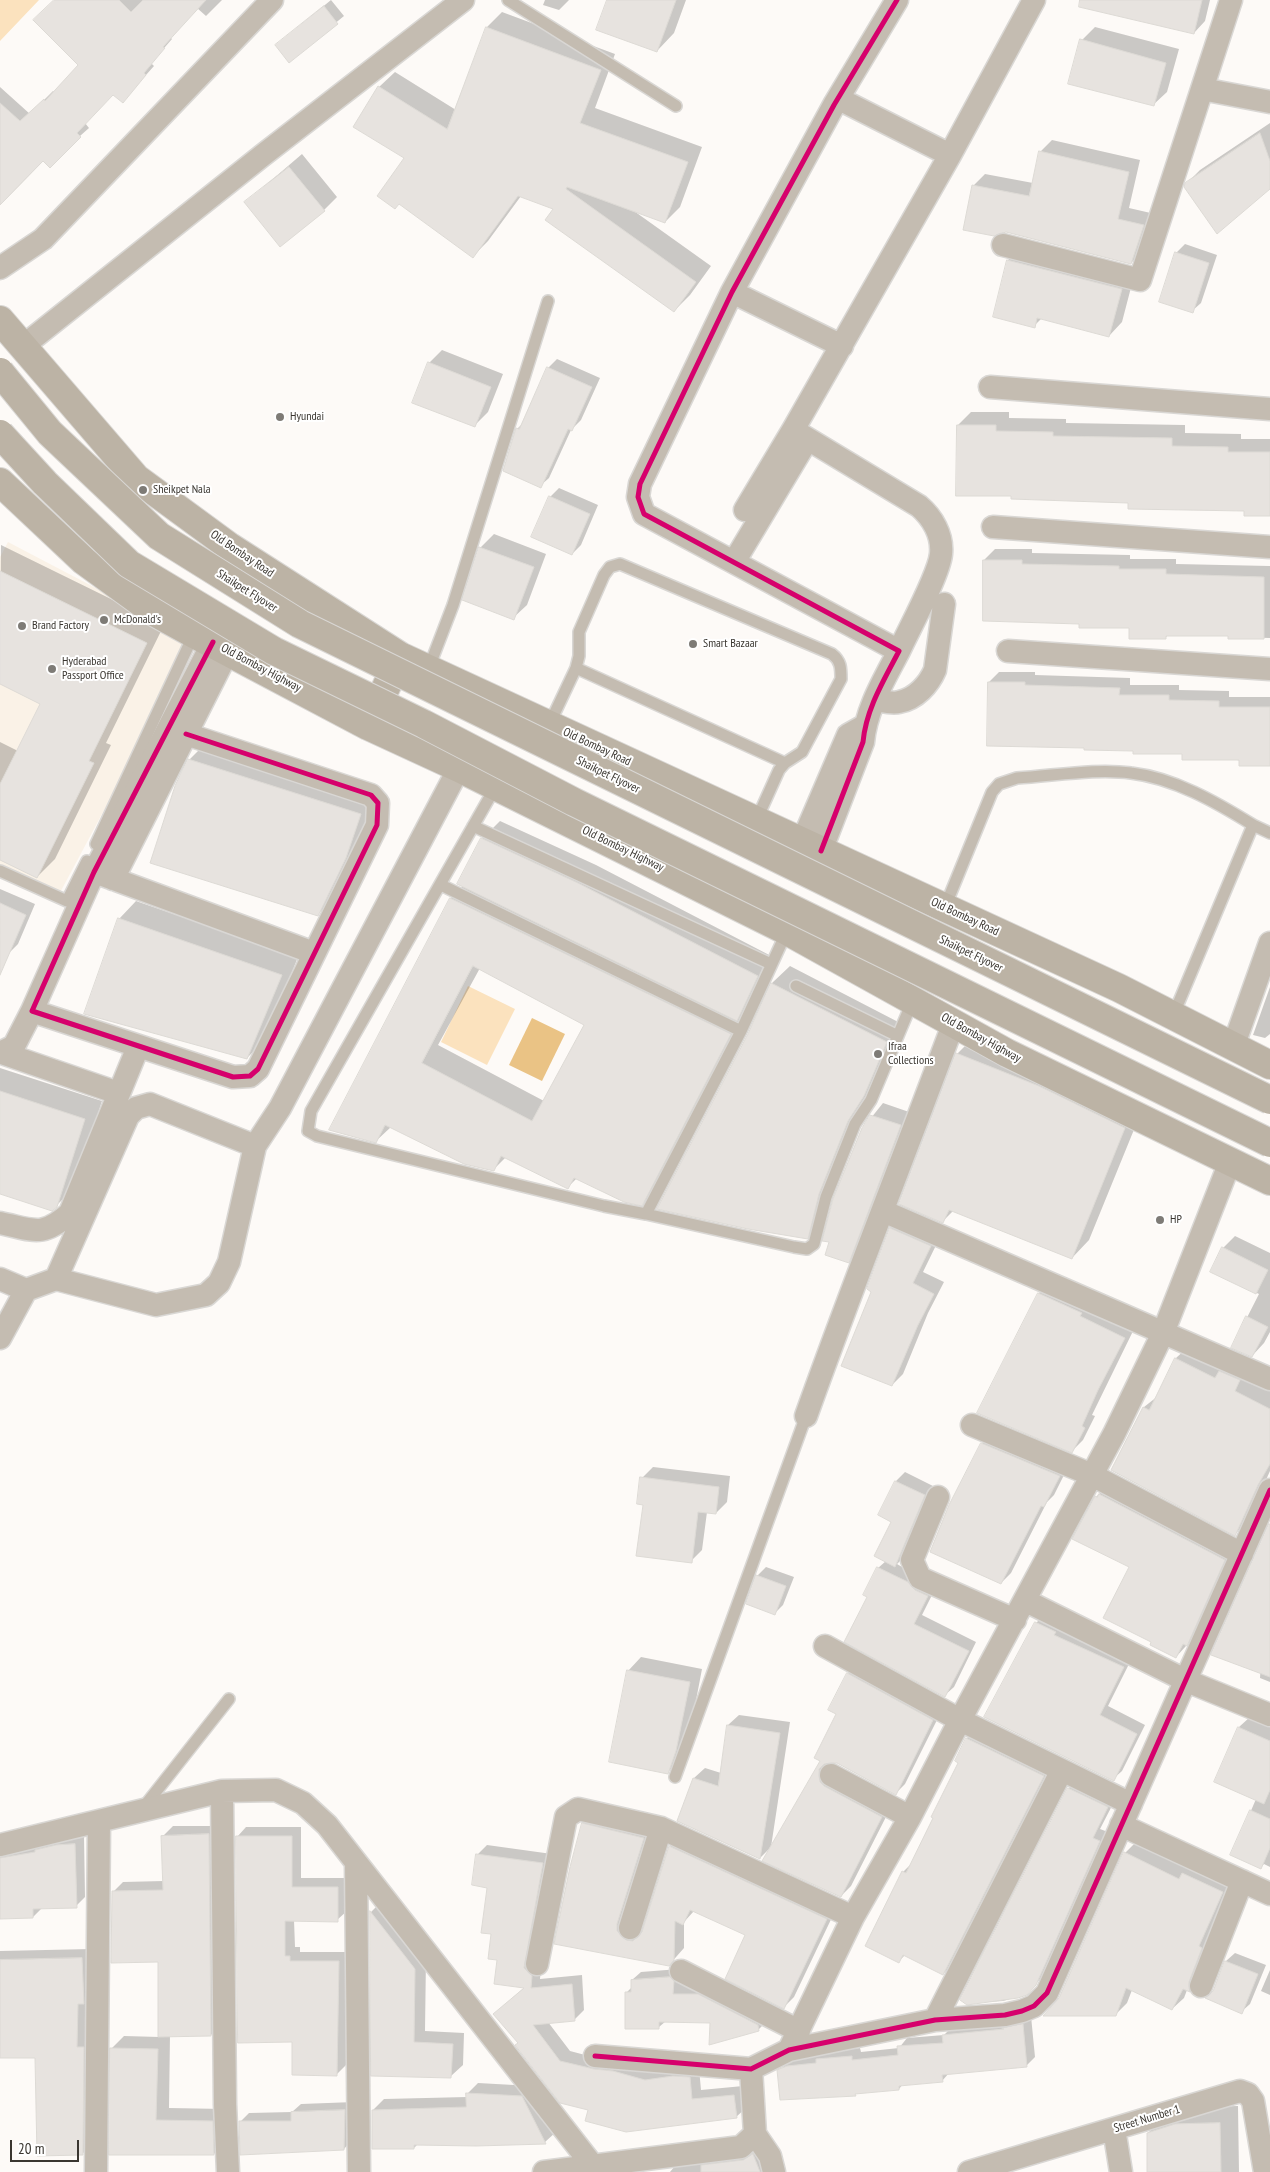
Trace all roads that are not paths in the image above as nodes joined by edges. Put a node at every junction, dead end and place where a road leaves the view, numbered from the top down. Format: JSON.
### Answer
{"nodes":[{"id":1,"x":272,"y":0,"type":"edge"},
{"id":2,"x":463,"y":0,"type":"edge"},
{"id":3,"x":508,"y":0,"type":"edge"},
{"id":4,"x":897,"y":0,"type":"edge"},
{"id":5,"x":1034,"y":0,"type":"edge"},
{"id":6,"x":1231,"y":0,"type":"edge"},
{"id":7,"x":1202,"y":89,"type":"junction"},
{"id":8,"x":1270,"y":102,"type":"edge"},
{"id":9,"x":847,"y":103,"type":"dead end"},
{"id":10,"x":676,"y":106,"type":"dead end"},
{"id":11,"x":950,"y":155,"type":"junction"},
{"id":12,"x":1002,"y":245,"type":"dead end"},
{"id":13,"x":0,"y":268,"type":"edge"},
{"id":14,"x":732,"y":292,"type":"junction"},
{"id":15,"x":548,"y":301,"type":"dead end"},
{"id":16,"x":0,"y":320,"type":"edge"},
{"id":17,"x":842,"y":346,"type":"junction"},
{"id":18,"x":22,"y":347,"type":"junction"},
{"id":19,"x":0,"y":372,"type":"edge"},
{"id":20,"x":990,"y":387,"type":"dead end"},
{"id":21,"x":1270,"y":409,"type":"edge"},
{"id":22,"x":0,"y":434,"type":"edge"},
{"id":23,"x":800,"y":435,"type":"junction"},
{"id":24,"x":0,"y":482,"type":"edge"},
{"id":25,"x":745,"y":510,"type":"dead end"},
{"id":26,"x":993,"y":527,"type":"dead end"},
{"id":27,"x":1270,"y":547,"type":"edge"},
{"id":28,"x":734,"y":562,"type":"junction"},
{"id":29,"x":944,"y":604,"type":"dead end"},
{"id":30,"x":211,"y":642,"type":"junction"},
{"id":31,"x":899,"y":651,"type":"junction"},
{"id":32,"x":1008,"y":651,"type":"dead end"},
{"id":33,"x":400,"y":656,"type":"junction"},
{"id":34,"x":576,"y":668,"type":"junction"},
{"id":35,"x":1270,"y":669,"type":"edge"},
{"id":36,"x":428,"y":670,"type":"junction"},
{"id":37,"x":875,"y":700,"type":"junction"},
{"id":38,"x":549,"y":725,"type":"junction"},
{"id":39,"x":368,"y":726,"type":"junction"},
{"id":40,"x":186,"y":734,"type":"junction"},
{"id":41,"x":785,"y":763,"type":"junction"},
{"id":42,"x":459,"y":768,"type":"junction"},
{"id":43,"x":496,"y":786,"type":"junction"},
{"id":44,"x":756,"y":821,"type":"junction"},
{"id":45,"x":1253,"y":825,"type":"junction"},
{"id":46,"x":473,"y":826,"type":"junction"},
{"id":47,"x":1270,"y":833,"type":"edge"},
{"id":48,"x":811,"y":846,"type":"junction"},
{"id":49,"x":0,"y":871,"type":"edge"},
{"id":50,"x":104,"y":876,"type":"junction"},
{"id":51,"x":441,"y":885,"type":"junction"},
{"id":52,"x":945,"y":907,"type":"junction"},
{"id":53,"x":787,"y":931,"type":"junction"},
{"id":54,"x":1270,"y":943,"type":"edge"},
{"id":55,"x":314,"y":953,"type":"junction"},
{"id":56,"x":771,"y":964,"type":"junction"},
{"id":57,"x":796,"y":986,"type":"dead end"},
{"id":58,"x":913,"y":1000,"type":"junction"},
{"id":59,"x":32,"y":1011,"type":"junction"},
{"id":60,"x":1173,"y":1016,"type":"junction"},
{"id":61,"x":954,"y":1022,"type":"junction"},
{"id":62,"x":741,"y":1031,"type":"junction"},
{"id":63,"x":898,"y":1036,"type":"junction"},
{"id":64,"x":138,"y":1047,"type":"junction"},
{"id":65,"x":1233,"y":1047,"type":"junction"},
{"id":66,"x":1,"y":1053,"type":"edge"},
{"id":67,"x":1270,"y":1065,"type":"edge"},
{"id":68,"x":118,"y":1093,"type":"junction"},
{"id":69,"x":1270,"y":1100,"type":"edge"},
{"id":70,"x":1270,"y":1143,"type":"edge"},
{"id":71,"x":254,"y":1146,"type":"junction"},
{"id":72,"x":1230,"y":1162,"type":"junction"},
{"id":73,"x":1270,"y":1181,"type":"edge"},
{"id":74,"x":883,"y":1211,"type":"junction"},
{"id":75,"x":646,"y":1214,"type":"junction"},
{"id":76,"x":0,"y":1223,"type":"edge"},
{"id":77,"x":56,"y":1279,"type":"junction"},
{"id":78,"x":0,"y":1280,"type":"edge"},
{"id":79,"x":26,"y":1290,"type":"junction"},
{"id":80,"x":1163,"y":1333,"type":"junction"},
{"id":81,"x":0,"y":1338,"type":"edge"},
{"id":82,"x":1270,"y":1379,"type":"edge"},
{"id":83,"x":806,"y":1416,"type":"joint"},
{"id":84,"x":972,"y":1424,"type":"dead end"},
{"id":85,"x":1092,"y":1475,"type":"junction"},
{"id":86,"x":938,"y":1497,"type":"dead end"},
{"id":87,"x":1268,"y":1501,"type":"edge"},
{"id":88,"x":1242,"y":1554,"type":"junction"},
{"id":89,"x":1026,"y":1601,"type":"junction"},
{"id":90,"x":1015,"y":1620,"type":"junction"},
{"id":91,"x":825,"y":1646,"type":"dead end"},
{"id":92,"x":1187,"y":1681,"type":"junction"},
{"id":93,"x":229,"y":1699,"type":"dead end"},
{"id":94,"x":1270,"y":1715,"type":"edge"},
{"id":95,"x":960,"y":1720,"type":"junction"},
{"id":96,"x":1061,"y":1772,"type":"junction"},
{"id":97,"x":831,"y":1776,"type":"dead end"},
{"id":98,"x":675,"y":1777,"type":"dead end"},
{"id":99,"x":222,"y":1792,"type":"junction"},
{"id":100,"x":1131,"y":1804,"type":"junction"},
{"id":101,"x":141,"y":1811,"type":"junction"},
{"id":102,"x":910,"y":1817,"type":"junction"},
{"id":103,"x":99,"y":1822,"type":"junction"},
{"id":104,"x":1121,"y":1825,"type":"junction"},
{"id":105,"x":660,"y":1828,"type":"junction"},
{"id":106,"x":0,"y":1845,"type":"edge"},
{"id":107,"x":356,"y":1862,"type":"junction"},
{"id":108,"x":1242,"y":1880,"type":"junction"},
{"id":109,"x":1270,"y":1894,"type":"edge"},
{"id":110,"x":853,"y":1917,"type":"junction"},
{"id":111,"x":630,"y":1928,"type":"dead end"},
{"id":112,"x":537,"y":1964,"type":"dead end"},
{"id":113,"x":681,"y":1971,"type":"dead end"},
{"id":114,"x":1201,"y":1986,"type":"dead end"},
{"id":115,"x":935,"y":2020,"type":"junction"},
{"id":116,"x":794,"y":2040,"type":"junction"},
{"id":117,"x":595,"y":2056,"type":"dead end"},
{"id":118,"x":751,"y":2069,"type":"junction"},
{"id":119,"x":1114,"y":2130,"type":"junction"},
{"id":120,"x":755,"y":2134,"type":"junction"},
{"id":121,"x":593,"y":2166,"type":"junction"},
{"id":122,"x":96,"y":2172,"type":"edge"},
{"id":123,"x":228,"y":2172,"type":"edge"},
{"id":124,"x":359,"y":2172,"type":"edge"},
{"id":125,"x":544,"y":2172,"type":"edge"},
{"id":126,"x":774,"y":2172,"type":"edge"},
{"id":127,"x":969,"y":2172,"type":"edge"},
{"id":128,"x":1121,"y":2172,"type":"edge"},
{"id":129,"x":1265,"y":2172,"type":"edge"}],
"edges":[{"from":1,"to":13,"type":"street"},
{"from":2,"to":18,"type":"street"},
{"from":3,"to":10,"type":"lane"},
{"from":4,"to":14,"type":"street"},
{"from":5,"to":11,"type":"street"},
{"from":6,"to":7,"type":"street"},
{"from":7,"to":8,"type":"street"},
{"from":7,"to":12,"type":"street"},
{"from":9,"to":11,"type":"street"},
{"from":11,"to":17,"type":"street"},
{"from":14,"to":17,"type":"street"},
{"from":14,"to":28,"type":"street"},
{"from":15,"to":36,"type":"lane"},
{"from":16,"to":18,"type":"main road","name":"Old Bombay Road"},
{"from":17,"to":23,"type":"street"},
{"from":18,"to":33,"type":"main road","name":"Old Bombay Road"},
{"from":19,"to":69,"type":"main road","name":"Shaikpet Flyover","bridge":true},
{"from":20,"to":21,"type":"street"},
{"from":22,"to":70,"type":"main road","bridge":true},
{"from":23,"to":25,"type":"street"},
{"from":23,"to":28,"type":"street"},
{"from":23,"to":31,"type":"street"},
{"from":24,"to":30,"type":"main road","name":"Old Bombay Highway"},
{"from":26,"to":27,"type":"street"},
{"from":28,"to":31,"type":"street"},
{"from":29,"to":37,"type":"street"},
{"from":30,"to":39,"type":"main road","name":"Old Bombay Highway"},
{"from":30,"to":40,"type":"street"},
{"from":30,"to":49,"type":"lane"},
{"from":30,"to":50,"type":"street"},
{"from":31,"to":37,"type":"street"},
{"from":32,"to":35,"type":"street"},
{"from":33,"to":36,"type":"main road","name":"Old Bombay Road"},
{"from":33,"to":39,"type":"main road"},
{"from":34,"to":38,"type":"lane"},
{"from":34,"to":41,"type":"lane"},
{"from":34,"to":41,"type":"lane"},
{"from":36,"to":38,"type":"main road","name":"Old Bombay Road"},
{"from":37,"to":48,"type":"street"},
{"from":38,"to":44,"type":"main road","name":"Old Bombay Road"},
{"from":39,"to":42,"type":"main road","name":"Old Bombay Highway"},
{"from":40,"to":50,"type":"street"},
{"from":40,"to":55,"type":"street"},
{"from":41,"to":44,"type":"lane"},
{"from":42,"to":43,"type":"main road","name":"Old Bombay Highway"},
{"from":42,"to":71,"type":"street"},
{"from":43,"to":46,"type":"lane"},
{"from":43,"to":53,"type":"main road","name":"Old Bombay Highway"},
{"from":44,"to":48,"type":"main road","name":"Old Bombay Road"},
{"from":45,"to":47,"type":"lane"},
{"from":45,"to":52,"type":"lane"},
{"from":45,"to":60,"type":"lane"},
{"from":46,"to":51,"type":"lane"},
{"from":46,"to":56,"type":"lane"},
{"from":48,"to":52,"type":"main road","name":"Old Bombay Road"},
{"from":50,"to":55,"type":"street"},
{"from":50,"to":59,"type":"street"},
{"from":51,"to":62,"type":"lane"},
{"from":51,"to":75,"type":"lane"},
{"from":52,"to":60,"type":"main road","name":"Old Bombay Road"},
{"from":53,"to":56,"type":"lane"},
{"from":53,"to":58,"type":"main road","name":"Old Bombay Highway"},
{"from":54,"to":65,"type":"street"},
{"from":55,"to":64,"type":"street"},
{"from":56,"to":62,"type":"lane"},
{"from":57,"to":63,"type":"lane"},
{"from":58,"to":61,"type":"main road","name":"Old Bombay Highway"},
{"from":58,"to":63,"type":"lane"},
{"from":59,"to":64,"type":"street"},
{"from":59,"to":66,"type":"street"},
{"from":60,"to":65,"type":"main road","name":"Old Bombay Road"},
{"from":61,"to":72,"type":"main road","name":"Old Bombay Highway"},
{"from":61,"to":74,"type":"street"},
{"from":62,"to":75,"type":"lane"},
{"from":63,"to":75,"type":"lane"},
{"from":64,"to":68,"type":"street"},
{"from":65,"to":67,"type":"main road","name":"Old Bombay Road"},
{"from":66,"to":68,"type":"street"},
{"from":68,"to":76,"type":"street"},
{"from":71,"to":77,"type":"street"},
{"from":71,"to":77,"type":"street"},
{"from":72,"to":73,"type":"main road","name":"Old Bombay Highway"},
{"from":72,"to":80,"type":"street"},
{"from":74,"to":80,"type":"street"},
{"from":74,"to":83,"type":"street"},
{"from":77,"to":79,"type":"street"},
{"from":78,"to":79,"type":"street"},
{"from":79,"to":81,"type":"street"},
{"from":80,"to":82,"type":"street"},
{"from":80,"to":85,"type":"street"},
{"from":83,"to":98,"type":"lane"},
{"from":84,"to":85,"type":"street"},
{"from":85,"to":88,"type":"street"},
{"from":85,"to":89,"type":"street"},
{"from":86,"to":90,"type":"street"},
{"from":87,"to":88,"type":"street"},
{"from":88,"to":92,"type":"street"},
{"from":89,"to":90,"type":"street"},
{"from":89,"to":92,"type":"street"},
{"from":90,"to":95,"type":"street"},
{"from":91,"to":95,"type":"street"},
{"from":92,"to":94,"type":"street"},
{"from":92,"to":100,"type":"street"},
{"from":93,"to":101,"type":"lane"},
{"from":95,"to":96,"type":"street"},
{"from":95,"to":102,"type":"street"},
{"from":96,"to":100,"type":"street"},
{"from":96,"to":115,"type":"street"},
{"from":97,"to":102,"type":"street"},
{"from":99,"to":101,"type":"street"},
{"from":99,"to":107,"type":"street"},
{"from":99,"to":123,"type":"street"},
{"from":100,"to":104,"type":"street"},
{"from":101,"to":103,"type":"street"},
{"from":102,"to":110,"type":"street"},
{"from":103,"to":106,"type":"street"},
{"from":103,"to":122,"type":"street"},
{"from":104,"to":108,"type":"street"},
{"from":104,"to":115,"type":"street"},
{"from":105,"to":110,"type":"street"},
{"from":105,"to":111,"type":"street"},
{"from":105,"to":112,"type":"street"},
{"from":107,"to":121,"type":"street"},
{"from":107,"to":124,"type":"street"},
{"from":108,"to":109,"type":"street"},
{"from":108,"to":114,"type":"street"},
{"from":110,"to":116,"type":"street"},
{"from":113,"to":116,"type":"street"},
{"from":115,"to":116,"type":"street"},
{"from":116,"to":118,"type":"street"},
{"from":117,"to":118,"type":"street"},
{"from":118,"to":120,"type":"street"},
{"from":119,"to":127,"type":"street","name":"Street Number 1"},
{"from":119,"to":128,"type":"street"},
{"from":119,"to":129,"type":"street","name":"Street Number 1"},
{"from":120,"to":121,"type":"street"},
{"from":120,"to":126,"type":"street"},
{"from":121,"to":125,"type":"street"}]}
